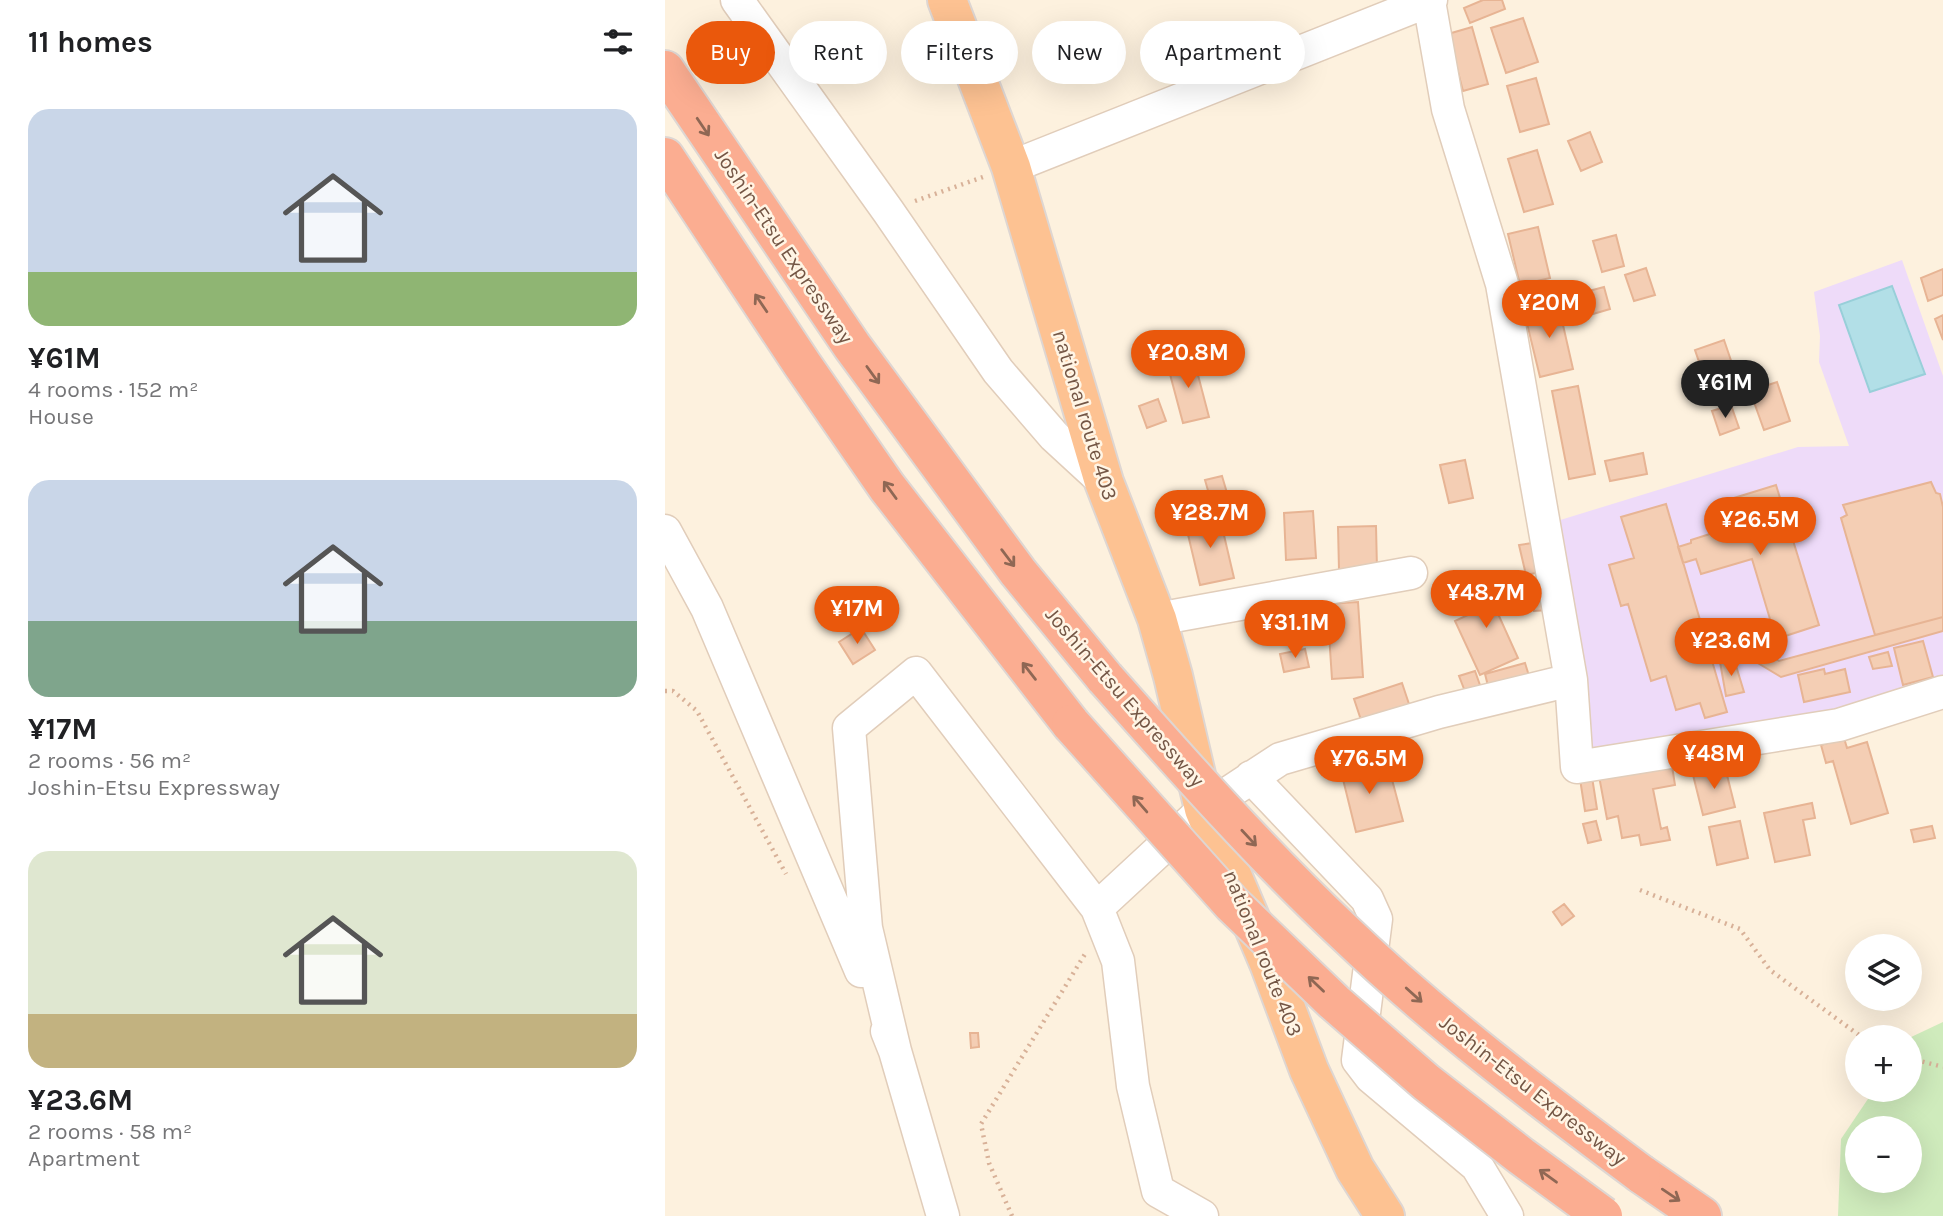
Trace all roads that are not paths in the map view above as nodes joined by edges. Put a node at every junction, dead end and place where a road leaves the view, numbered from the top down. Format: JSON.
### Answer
{"nodes":[{"id":1,"x":737,"y":0,"type":"edge"},
{"id":2,"x":947,"y":0,"type":"edge"},
{"id":3,"x":1430,"y":0,"type":"edge"},
{"id":4,"x":665,"y":70,"type":"edge"},
{"id":5,"x":665,"y":157,"type":"edge"},
{"id":6,"x":1011,"y":167,"type":"junction"},
{"id":7,"x":1104,"y":482,"type":"junction"},
{"id":8,"x":665,"y":531,"type":"edge"},
{"id":9,"x":1411,"y":573,"type":"dead end"},
{"id":10,"x":1157,"y":620,"type":"junction"},
{"id":11,"x":1571,"y":680,"type":"junction"},
{"id":12,"x":1943,"y":692,"type":"edge"},
{"id":13,"x":1251,"y":777,"type":"junction"},
{"id":14,"x":1204,"y":809,"type":"junction"},
{"id":15,"x":1100,"y":915,"type":"junction"},
{"id":16,"x":895,"y":1051,"type":"junction"},
{"id":17,"x":943,"y":1216,"type":"edge"},
{"id":18,"x":1202,"y":1216,"type":"edge"},
{"id":19,"x":1385,"y":1216,"type":"edge"},
{"id":20,"x":1507,"y":1216,"type":"edge"},
{"id":21,"x":1603,"y":1216,"type":"edge"},
{"id":22,"x":1702,"y":1216,"type":"edge"}],
"edges":[{"from":1,"to":7,"type":"street"},
{"from":2,"to":6,"type":"highway","name":"national route 403"},
{"from":3,"to":6,"type":"street"},
{"from":3,"to":11,"type":"street"},
{"from":4,"to":22,"type":"highway","name":"Joshin-Etsu Expressway","one_way":true,"bridge":true},
{"from":21,"to":5,"type":"highway","one_way":true,"bridge":true},
{"from":6,"to":7,"type":"highway","name":"national route 403"},
{"from":7,"to":10,"type":"highway","name":"national route 403"},
{"from":8,"to":16,"type":"street"},
{"from":9,"to":10,"type":"street"},
{"from":10,"to":14,"type":"highway","name":"national route 403"},
{"from":11,"to":12,"type":"street"},
{"from":11,"to":13,"type":"street"},
{"from":13,"to":14,"type":"street"},
{"from":13,"to":20,"type":"street"},
{"from":14,"to":15,"type":"street"},
{"from":14,"to":19,"type":"highway","name":"national route 403"},
{"from":15,"to":16,"type":"street"},
{"from":15,"to":18,"type":"street"},
{"from":16,"to":17,"type":"street"}]}
